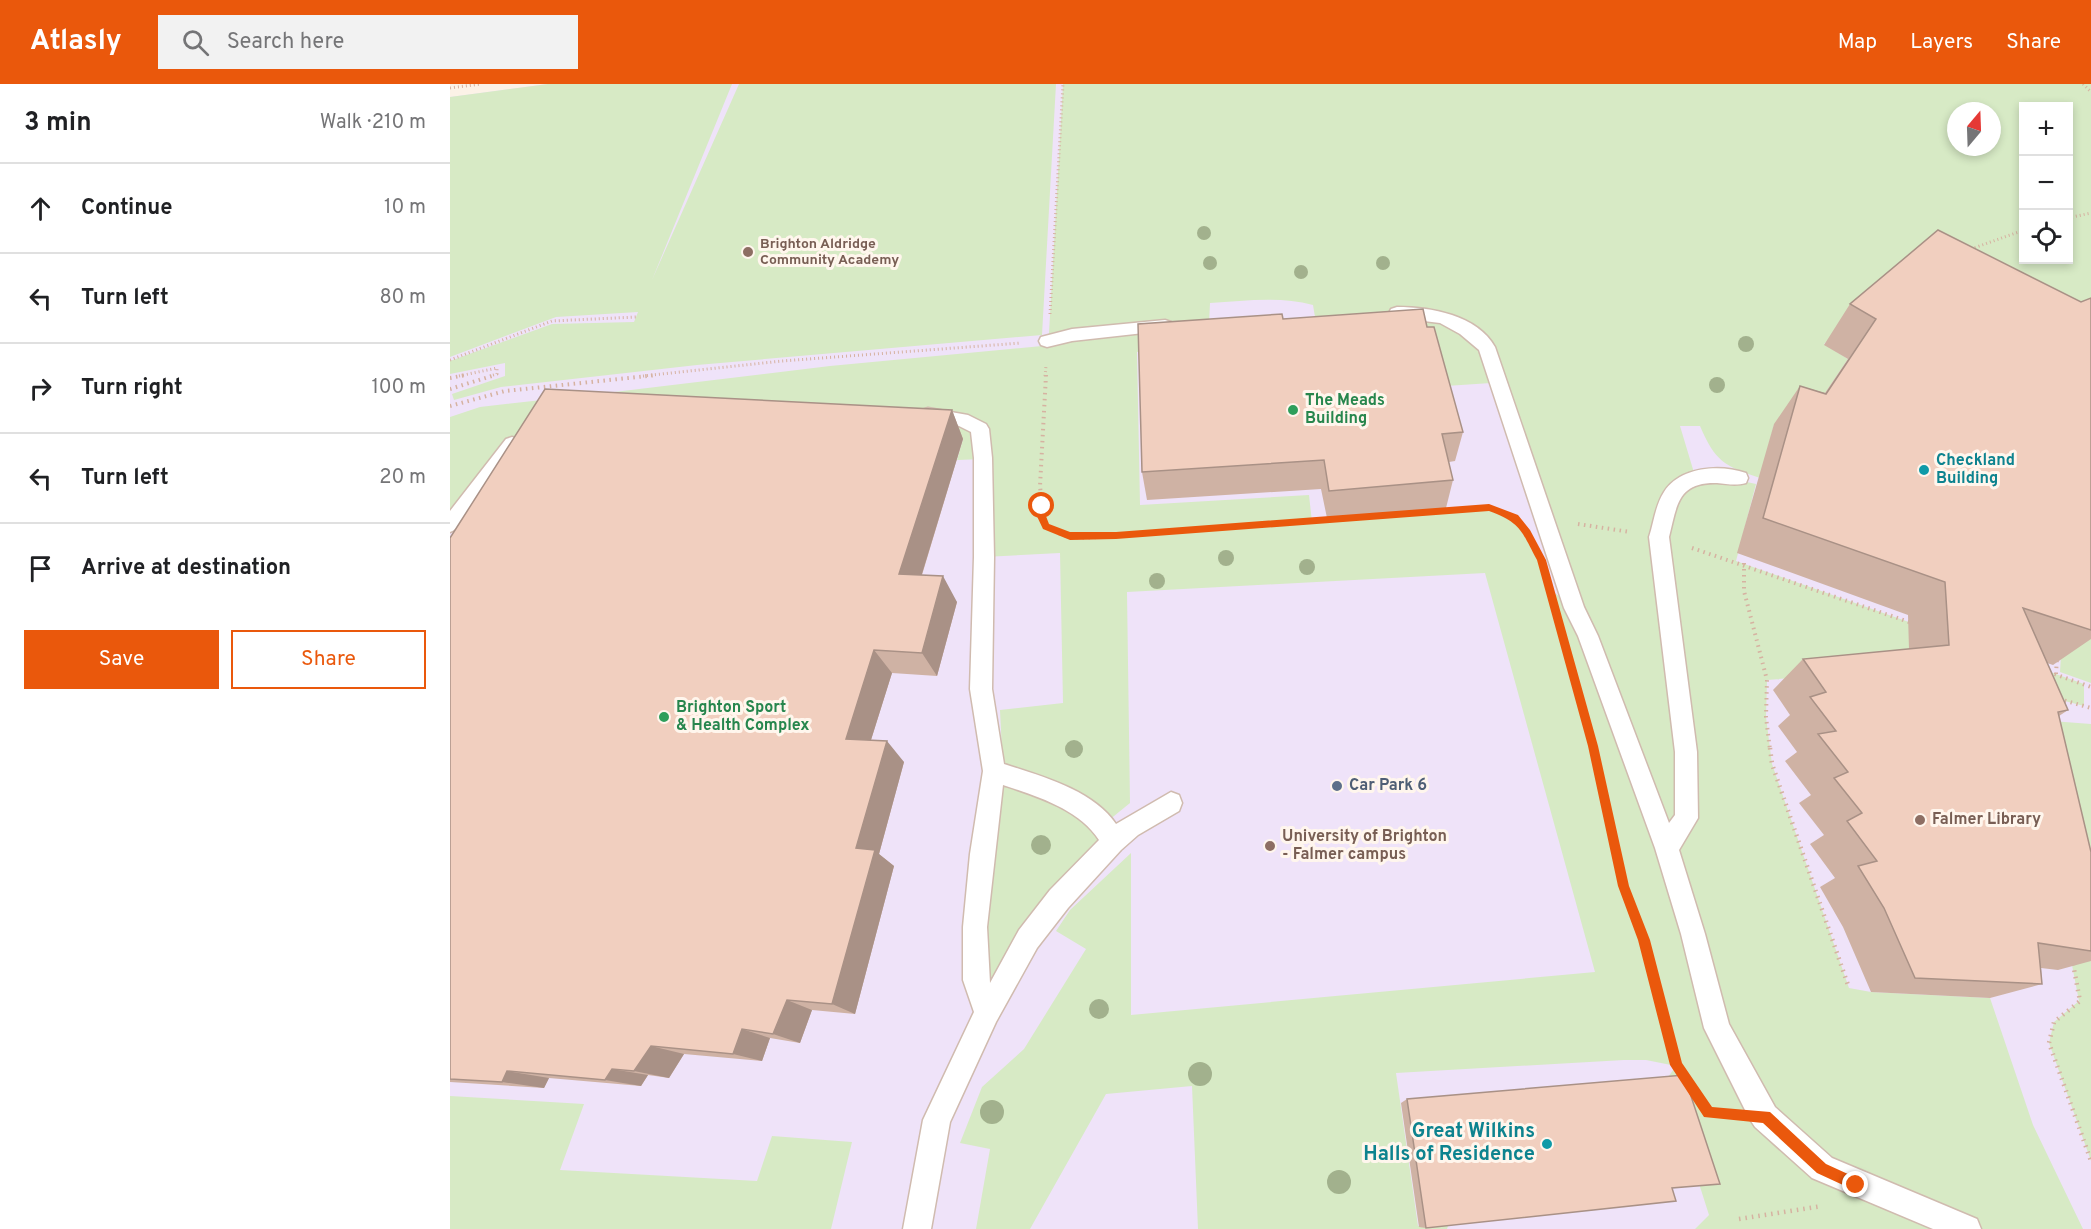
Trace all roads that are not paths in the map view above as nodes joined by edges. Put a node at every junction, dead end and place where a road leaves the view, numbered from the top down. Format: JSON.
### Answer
{"nodes":[{"id":1,"x":1377,"y":314,"type":"edge"},
{"id":2,"x":1188,"y":325,"type":"edge"},
{"id":3,"x":1047,"y":341,"type":"road end"},
{"id":4,"x":913,"y":414,"type":"edge"},
{"id":5,"x":522,"y":432,"type":"edge"},
{"id":6,"x":1739,"y":478,"type":"dead end"},
{"id":7,"x":450,"y":524,"type":"edge"},
{"id":8,"x":994,"y":771,"type":"junction"},
{"id":9,"x":1171,"y":803,"type":"dead end"},
{"id":10,"x":1113,"y":842,"type":"junction"},
{"id":11,"x":1667,"y":848,"type":"junction"},
{"id":12,"x":987,"y":1013,"type":"junction"},
{"id":13,"x":917,"y":1229,"type":"edge"},
{"id":14,"x":1967,"y":1229,"type":"edge"}],
"edges":[{"from":1,"to":11,"type":"lane"},
{"from":2,"to":3,"type":"lane"},
{"from":4,"to":8,"type":"lane"},
{"from":5,"to":7,"type":"lane"},
{"from":6,"to":11,"type":"lane"},
{"from":8,"to":10,"type":"lane"},
{"from":8,"to":12,"type":"lane"},
{"from":9,"to":10,"type":"lane"},
{"from":10,"to":12,"type":"lane"},
{"from":11,"to":14,"type":"lane"},
{"from":12,"to":13,"type":"lane"}]}
